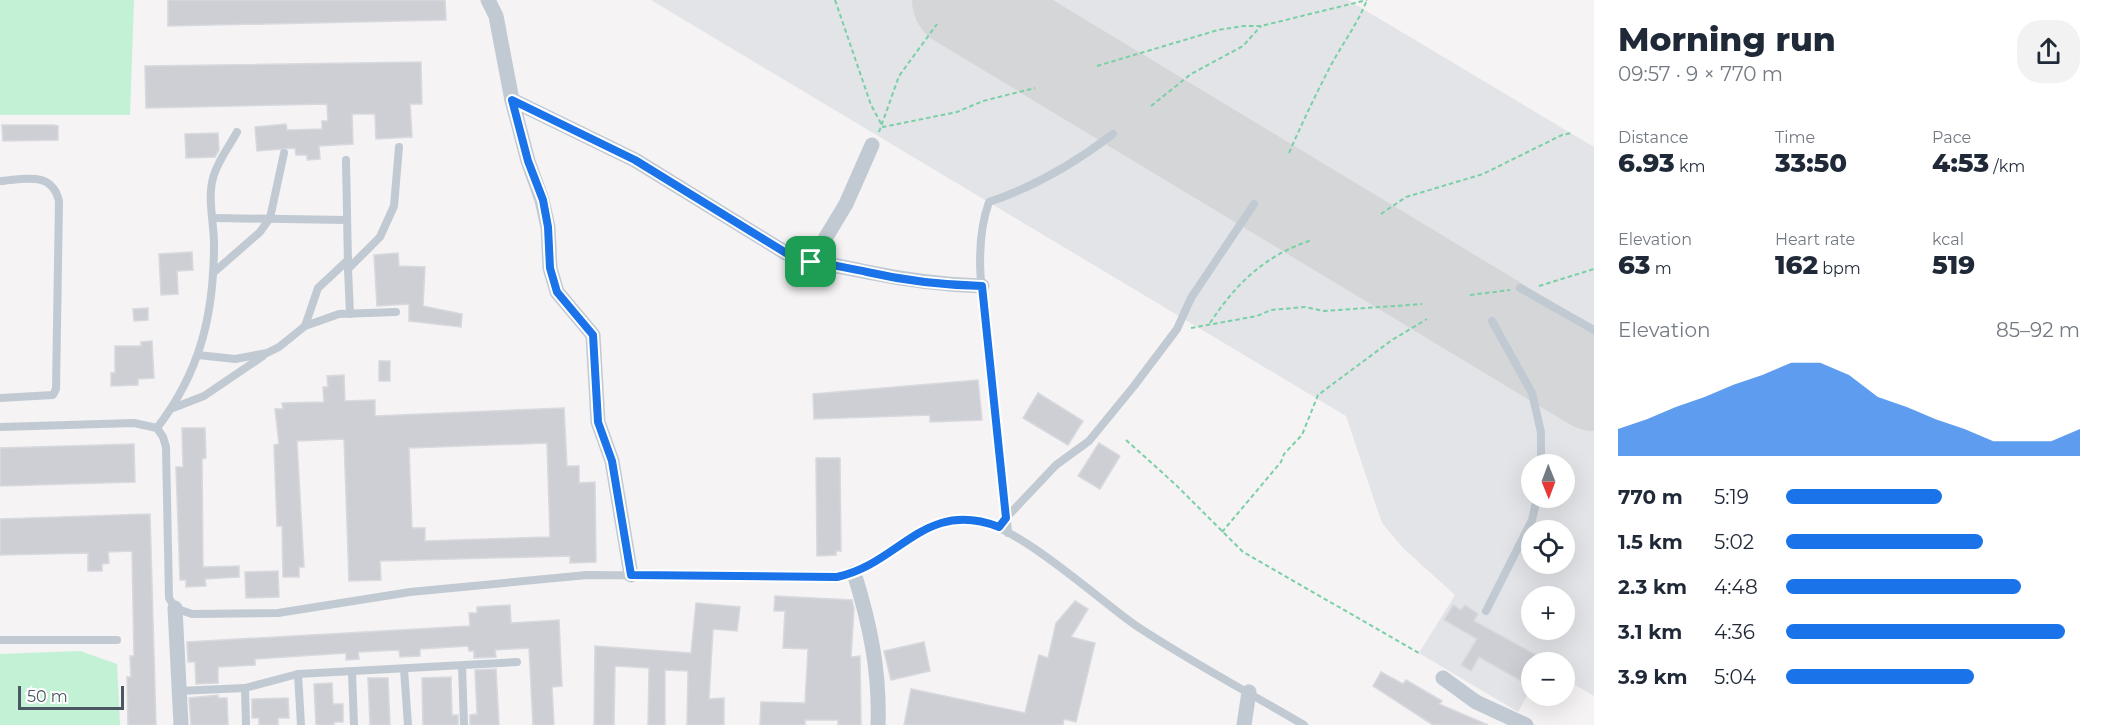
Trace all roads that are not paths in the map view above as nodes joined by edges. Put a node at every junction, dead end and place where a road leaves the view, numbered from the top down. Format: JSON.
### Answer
{"nodes":[{"id":1,"x":488,"y":0,"type":"edge"},
{"id":2,"x":495,"y":0,"type":"edge"},
{"id":3,"x":496,"y":16,"type":"junction"},
{"id":4,"x":512,"y":100,"type":"junction"},
{"id":5,"x":237,"y":132,"type":"dead end"},
{"id":6,"x":1113,"y":134,"type":"dead end"},
{"id":7,"x":872,"y":145,"type":"road end"},
{"id":8,"x":399,"y":147,"type":"dead end"},
{"id":9,"x":284,"y":153,"type":"dead end"},
{"id":10,"x":346,"y":160,"type":"dead end"},
{"id":11,"x":0,"y":181,"type":"edge"},
{"id":12,"x":1254,"y":204,"type":"dead end"},
{"id":13,"x":214,"y":218,"type":"junction"},
{"id":14,"x":270,"y":218,"type":"junction"},
{"id":15,"x":345,"y":220,"type":"junction"},
{"id":16,"x":811,"y":262,"type":"junction"},
{"id":17,"x":348,"y":264,"type":"junction"},
{"id":18,"x":213,"y":273,"type":"junction"},
{"id":19,"x":982,"y":286,"type":"junction"},
{"id":20,"x":1520,"y":288,"type":"dead end"},
{"id":21,"x":396,"y":312,"type":"dead end"},
{"id":22,"x":350,"y":314,"type":"junction"},
{"id":23,"x":1492,"y":321,"type":"dead end"},
{"id":24,"x":305,"y":326,"type":"junction"},
{"id":25,"x":1594,"y":330,"type":"edge"},
{"id":26,"x":267,"y":353,"type":"junction"},
{"id":27,"x":198,"y":355,"type":"junction"},
{"id":28,"x":0,"y":398,"type":"edge"},
{"id":29,"x":172,"y":408,"type":"junction"},
{"id":30,"x":0,"y":428,"type":"edge"},
{"id":31,"x":157,"y":428,"type":"junction"},
{"id":32,"x":1541,"y":454,"type":"edge"},
{"id":33,"x":1534,"y":508,"type":"edge"},
{"id":34,"x":1006,"y":518,"type":"junction"},
{"id":35,"x":999,"y":527,"type":"junction"},
{"id":36,"x":1008,"y":533,"type":"junction"},
{"id":37,"x":854,"y":573,"type":"junction"},
{"id":38,"x":631,"y":575,"type":"junction"},
{"id":39,"x":175,"y":608,"type":"junction"},
{"id":40,"x":1486,"y":611,"type":"dead end"},
{"id":41,"x":0,"y":640,"type":"edge"},
{"id":42,"x":117,"y":640,"type":"dead end"},
{"id":43,"x":517,"y":662,"type":"dead end"},
{"id":44,"x":462,"y":666,"type":"junction"},
{"id":45,"x":405,"y":669,"type":"junction"},
{"id":46,"x":352,"y":672,"type":"junction"},
{"id":47,"x":298,"y":674,"type":"junction"},
{"id":48,"x":1443,"y":678,"type":"dead end"},
{"id":49,"x":244,"y":688,"type":"junction"},
{"id":50,"x":178,"y":691,"type":"junction"},
{"id":51,"x":1249,"y":692,"type":"junction"},
{"id":52,"x":181,"y":725,"type":"edge"},
{"id":53,"x":246,"y":725,"type":"edge"},
{"id":54,"x":301,"y":725,"type":"edge"},
{"id":55,"x":354,"y":725,"type":"edge"},
{"id":56,"x":408,"y":725,"type":"edge"},
{"id":57,"x":464,"y":725,"type":"edge"},
{"id":58,"x":878,"y":725,"type":"edge"},
{"id":59,"x":1244,"y":725,"type":"edge"},
{"id":60,"x":1304,"y":725,"type":"edge"},
{"id":61,"x":1526,"y":725,"type":"edge"}],
"edges":[{"from":1,"to":3,"type":"street"},
{"from":2,"to":3,"type":"street"},
{"from":3,"to":4,"type":"street"},
{"from":4,"to":16,"type":"street"},
{"from":4,"to":38,"type":"street"},
{"from":5,"to":13,"type":"lane"},
{"from":6,"to":19,"type":"lane"},
{"from":7,"to":16,"type":"street"},
{"from":8,"to":17,"type":"lane"},
{"from":9,"to":14,"type":"lane"},
{"from":10,"to":15,"type":"lane"},
{"from":11,"to":28,"type":"lane"},
{"from":12,"to":34,"type":"lane"},
{"from":13,"to":14,"type":"lane"},
{"from":13,"to":18,"type":"lane"},
{"from":14,"to":15,"type":"lane"},
{"from":14,"to":18,"type":"lane"},
{"from":15,"to":17,"type":"lane"},
{"from":16,"to":19,"type":"street"},
{"from":17,"to":22,"type":"lane"},
{"from":17,"to":24,"type":"lane"},
{"from":18,"to":27,"type":"lane"},
{"from":19,"to":34,"type":"lane"},
{"from":20,"to":25,"type":"lane"},
{"from":21,"to":22,"type":"lane"},
{"from":22,"to":24,"type":"lane"},
{"from":23,"to":32,"type":"lane"},
{"from":24,"to":26,"type":"lane"},
{"from":26,"to":27,"type":"lane"},
{"from":26,"to":29,"type":"lane"},
{"from":27,"to":29,"type":"lane"},
{"from":29,"to":31,"type":"lane"},
{"from":30,"to":31,"type":"lane"},
{"from":31,"to":39,"type":"lane"},
{"from":33,"to":40,"type":"lane"},
{"from":34,"to":35,"type":"lane"},
{"from":34,"to":36,"type":"lane"},
{"from":35,"to":36,"type":"lane"},
{"from":35,"to":37,"type":"lane"},
{"from":36,"to":51,"type":"lane"},
{"from":37,"to":38,"type":"lane"},
{"from":37,"to":58,"type":"street"},
{"from":38,"to":39,"type":"lane"},
{"from":39,"to":50,"type":"street"},
{"from":41,"to":42,"type":"lane"},
{"from":43,"to":44,"type":"lane"},
{"from":44,"to":45,"type":"lane"},
{"from":44,"to":57,"type":"lane"},
{"from":45,"to":46,"type":"lane"},
{"from":45,"to":56,"type":"lane"},
{"from":46,"to":47,"type":"lane"},
{"from":46,"to":55,"type":"lane"},
{"from":47,"to":49,"type":"lane"},
{"from":47,"to":54,"type":"lane"},
{"from":48,"to":61,"type":"street"},
{"from":49,"to":50,"type":"lane"},
{"from":49,"to":53,"type":"lane"},
{"from":50,"to":52,"type":"street"},
{"from":51,"to":59,"type":"street"},
{"from":51,"to":60,"type":"lane"}]}
